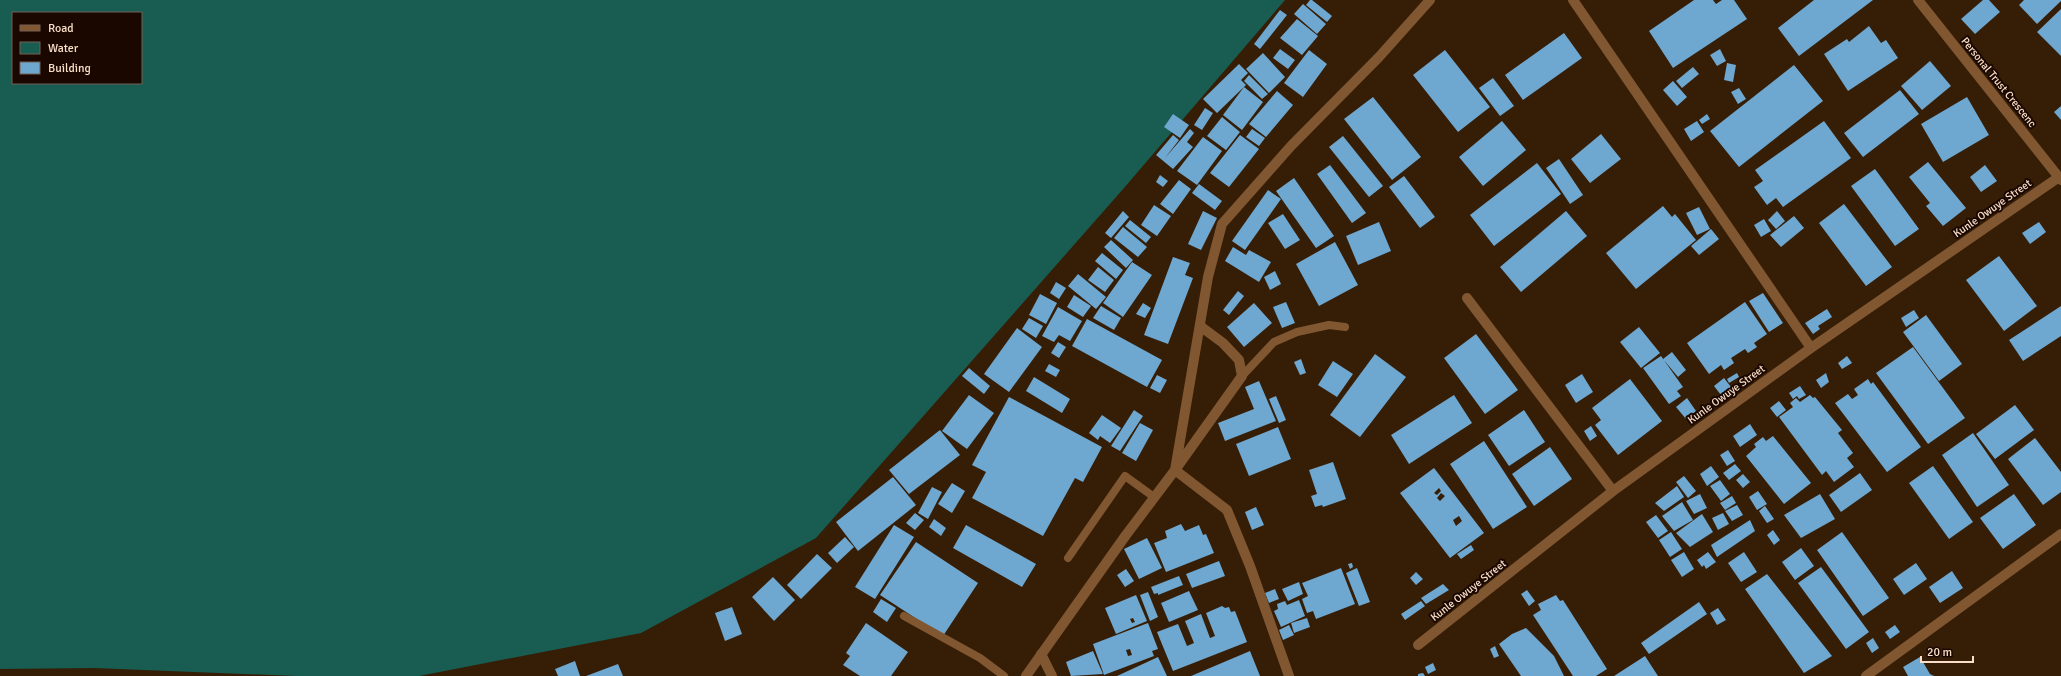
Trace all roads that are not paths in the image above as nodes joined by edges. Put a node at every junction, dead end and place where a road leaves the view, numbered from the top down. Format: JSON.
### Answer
{"nodes":[{"id":1,"x":1430,"y":0,"type":"edge"},
{"id":2,"x":1573,"y":0,"type":"edge"},
{"id":3,"x":1918,"y":0,"type":"edge"},
{"id":4,"x":2060,"y":178,"type":"edge"},
{"id":5,"x":1467,"y":298,"type":"dead end"},
{"id":6,"x":1200,"y":326,"type":"junction"},
{"id":7,"x":1345,"y":328,"type":"dead end"},
{"id":8,"x":1811,"y":348,"type":"junction"},
{"id":9,"x":1242,"y":376,"type":"junction"},
{"id":10,"x":1175,"y":470,"type":"junction"},
{"id":11,"x":1612,"y":491,"type":"junction"},
{"id":12,"x":1154,"y":497,"type":"junction"},
{"id":13,"x":2061,"y":534,"type":"edge"},
{"id":14,"x":1068,"y":558,"type":"dead end"},
{"id":15,"x":904,"y":616,"type":"dead end"},
{"id":16,"x":1418,"y":644,"type":"dead end"},
{"id":17,"x":1041,"y":654,"type":"junction"},
{"id":18,"x":1004,"y":676,"type":"edge"},
{"id":19,"x":1026,"y":676,"type":"edge"},
{"id":20,"x":1052,"y":676,"type":"edge"},
{"id":21,"x":1289,"y":676,"type":"edge"},
{"id":22,"x":1866,"y":676,"type":"edge"}],
"edges":[{"from":1,"to":6,"type":"street"},
{"from":2,"to":8,"type":"street"},
{"from":3,"to":4,"type":"street","name":"Personal Trust Crescenc"},
{"from":4,"to":8,"type":"street","name":"Kunle Owuye Street"},
{"from":5,"to":11,"type":"street"},
{"from":6,"to":9,"type":"street"},
{"from":6,"to":10,"type":"street"},
{"from":7,"to":9,"type":"lane"},
{"from":8,"to":11,"type":"street","name":"Kunle Owuye Street"},
{"from":9,"to":10,"type":"street"},
{"from":10,"to":12,"type":"street"},
{"from":10,"to":21,"type":"street"},
{"from":11,"to":16,"type":"street","name":"Kunle Owuye Street"},
{"from":12,"to":14,"type":"lane"},
{"from":12,"to":17,"type":"street"},
{"from":13,"to":22,"type":"street"},
{"from":15,"to":18,"type":"lane"},
{"from":17,"to":19,"type":"street"},
{"from":17,"to":20,"type":"street"}]}
